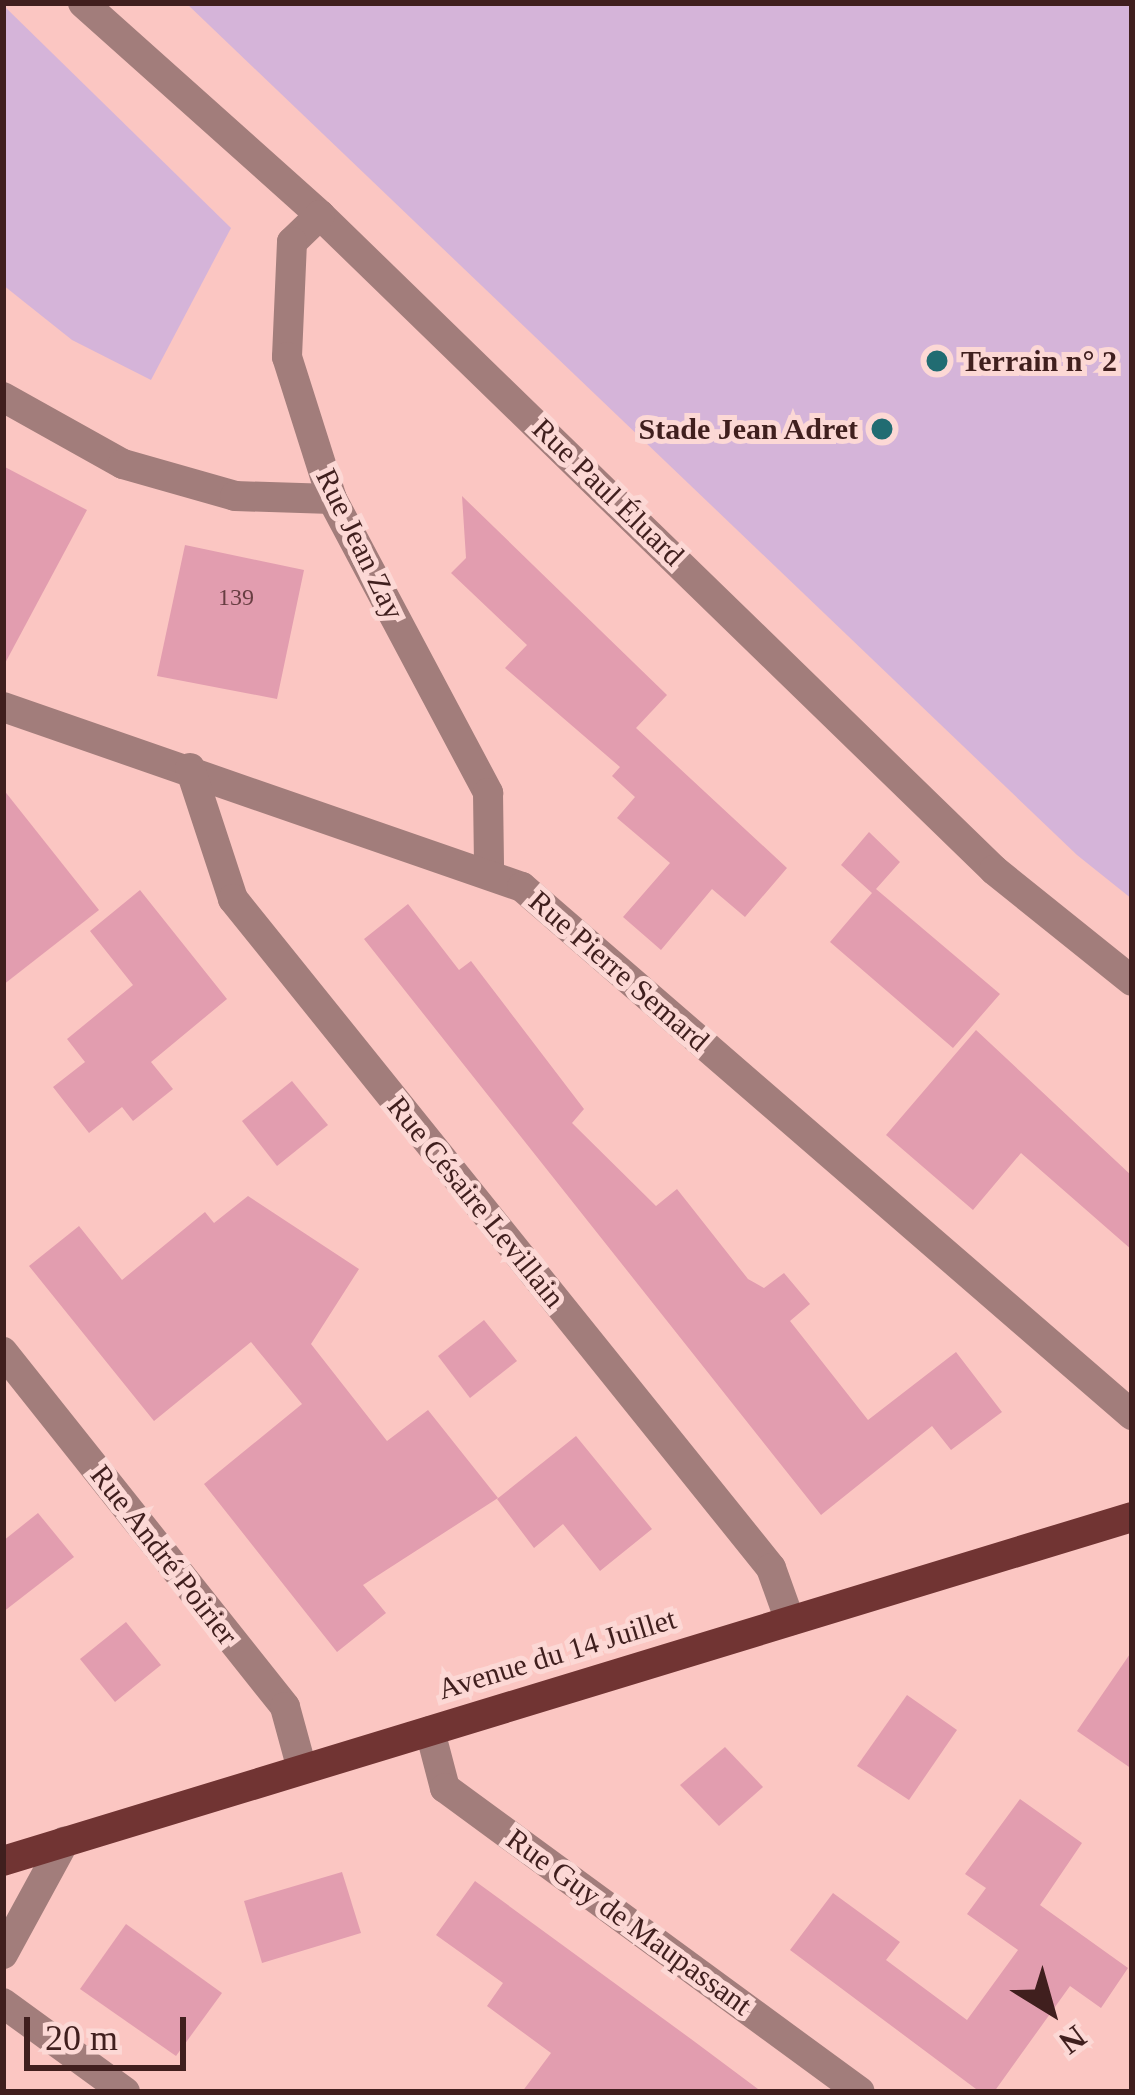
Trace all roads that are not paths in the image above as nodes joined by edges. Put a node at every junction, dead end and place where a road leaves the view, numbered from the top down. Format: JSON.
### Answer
{"nodes":[{"id":1,"x":83,"y":3,"type":"edge"},
{"id":2,"x":320,"y":215,"type":"junction"},
{"id":3,"x":3,"y":397,"type":"edge"},
{"id":4,"x":332,"y":499,"type":"junction"},
{"id":5,"x":3,"y":707,"type":"edge"},
{"id":6,"x":190,"y":768,"type":"junction"},
{"id":7,"x":489,"y":869,"type":"junction"},
{"id":8,"x":1132,"y":981,"type":"edge"},
{"id":9,"x":3,"y":1352,"type":"edge"},
{"id":10,"x":1132,"y":1415,"type":"edge"},
{"id":11,"x":1132,"y":1517,"type":"edge"},
{"id":12,"x":790,"y":1621,"type":"junction"},
{"id":13,"x":430,"y":1731,"type":"junction"},
{"id":14,"x":302,"y":1769,"type":"junction"},
{"id":15,"x":64,"y":1842,"type":"junction"},
{"id":16,"x":3,"y":1861,"type":"edge"},
{"id":17,"x":3,"y":1954,"type":"edge"},
{"id":18,"x":3,"y":2003,"type":"edge"},
{"id":19,"x":125,"y":2092,"type":"edge"},
{"id":20,"x":860,"y":2092,"type":"edge"}],
"edges":[{"from":1,"to":2,"type":"street","name":"Rue Paul Éluard"},
{"from":2,"to":4,"type":"street","name":"Rue Jean Zay"},
{"from":2,"to":8,"type":"street","name":"Rue Paul Éluard"},
{"from":3,"to":4,"type":"street"},
{"from":4,"to":7,"type":"street","name":"Rue Jean Zay"},
{"from":5,"to":6,"type":"street","name":"Rue Pierre Semard"},
{"from":6,"to":7,"type":"street","name":"Rue Pierre Semard"},
{"from":6,"to":12,"type":"street","name":"Rue Césaire Levillain"},
{"from":7,"to":10,"type":"street","name":"Rue Pierre Semard"},
{"from":9,"to":14,"type":"street","name":"Rue André Poirier"},
{"from":11,"to":12,"type":"main road","name":"Avenue du 14 Juillet"},
{"from":12,"to":13,"type":"main road","name":"Avenue du 14 Juillet"},
{"from":13,"to":14,"type":"main road","name":"Avenue du 14 Juillet"},
{"from":13,"to":20,"type":"street","name":"Rue Guy de Maupassant"},
{"from":14,"to":15,"type":"main road","name":"Avenue du 14 Juillet"},
{"from":15,"to":16,"type":"main road","name":"Avenue du 14 Juillet"},
{"from":15,"to":17,"type":"street"},
{"from":18,"to":19,"type":"street"}]}
